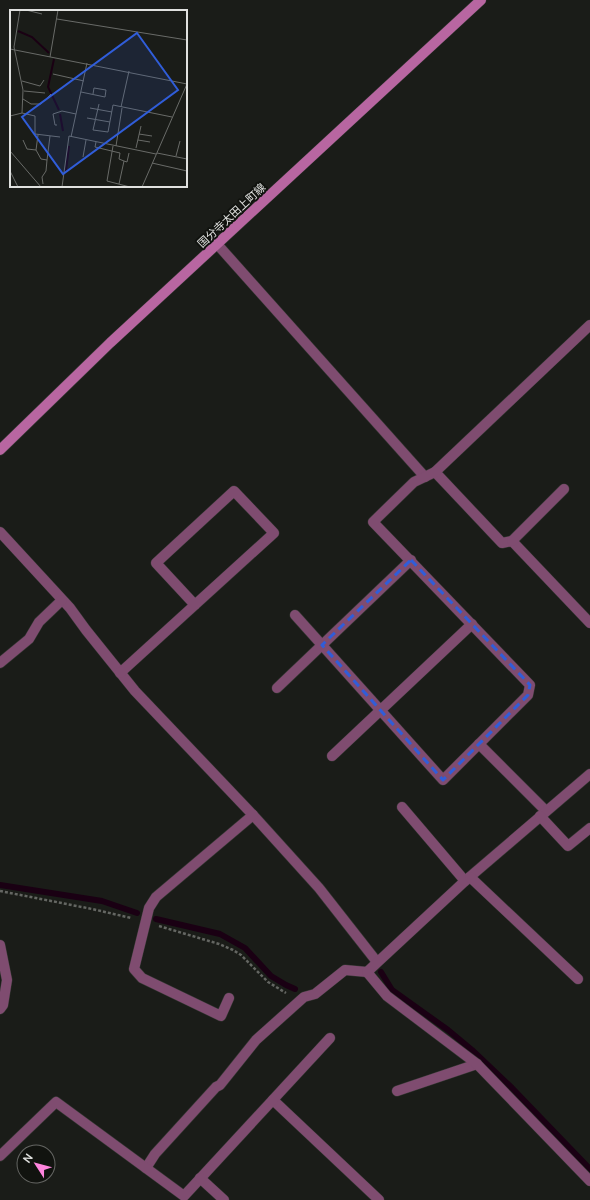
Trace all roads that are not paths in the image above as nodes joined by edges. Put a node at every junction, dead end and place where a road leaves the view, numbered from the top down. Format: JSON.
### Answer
{"nodes":[{"id":1,"x":481,"y":0,"type":"edge"},
{"id":2,"x":217,"y":244,"type":"junction"},
{"id":3,"x":590,"y":325,"type":"edge"},
{"id":4,"x":0,"y":450,"type":"edge"},
{"id":5,"x":430,"y":474,"type":"junction"},
{"id":6,"x":564,"y":488,"type":"dead end"},
{"id":7,"x":0,"y":532,"type":"edge"},
{"id":8,"x":512,"y":541,"type":"junction"},
{"id":9,"x":411,"y":560,"type":"junction"},
{"id":10,"x":62,"y":600,"type":"junction"},
{"id":11,"x":196,"y":605,"type":"junction"},
{"id":12,"x":295,"y":615,"type":"dead end"},
{"id":13,"x":590,"y":623,"type":"edge"},
{"id":14,"x":472,"y":624,"type":"junction"},
{"id":15,"x":322,"y":645,"type":"junction"},
{"id":16,"x":0,"y":663,"type":"edge"},
{"id":17,"x":120,"y":673,"type":"junction"},
{"id":18,"x":277,"y":688,"type":"dead end"},
{"id":19,"x":381,"y":711,"type":"junction"},
{"id":20,"x":479,"y":744,"type":"junction"},
{"id":21,"x":332,"y":756,"type":"dead end"},
{"id":22,"x":590,"y":774,"type":"edge"},
{"id":23,"x":402,"y":807,"type":"dead end"},
{"id":24,"x":543,"y":814,"type":"junction"},
{"id":25,"x":253,"y":815,"type":"junction"},
{"id":26,"x":590,"y":828,"type":"edge"},
{"id":27,"x":468,"y":879,"type":"junction"},
{"id":28,"x":0,"y":945,"type":"edge"},
{"id":29,"x":377,"y":962,"type":"junction"},
{"id":30,"x":367,"y":972,"type":"junction"},
{"id":31,"x":578,"y":979,"type":"dead end"},
{"id":32,"x":229,"y":998,"type":"dead end"},
{"id":33,"x":0,"y":1010,"type":"edge"},
{"id":34,"x":330,"y":1038,"type":"dead end"},
{"id":35,"x":477,"y":1064,"type":"junction"},
{"id":36,"x":397,"y":1092,"type":"dead end"},
{"id":37,"x":273,"y":1100,"type":"junction"},
{"id":38,"x":0,"y":1156,"type":"edge"},
{"id":39,"x":146,"y":1168,"type":"junction"},
{"id":40,"x":200,"y":1178,"type":"junction"},
{"id":41,"x":590,"y":1181,"type":"edge"},
{"id":42,"x":184,"y":1198,"type":"edge"},
{"id":43,"x":224,"y":1200,"type":"edge"},
{"id":44,"x":379,"y":1200,"type":"edge"}],
"edges":[{"from":1,"to":2,"type":"main road","name":"国分寺太田上町線"},
{"from":2,"to":4,"type":"main road","name":"国分寺太田上町線"},
{"from":2,"to":5,"type":"street"},
{"from":3,"to":5,"type":"street"},
{"from":5,"to":8,"type":"street"},
{"from":5,"to":9,"type":"street"},
{"from":6,"to":8,"type":"street"},
{"from":7,"to":10,"type":"street"},
{"from":8,"to":13,"type":"street"},
{"from":9,"to":14,"type":"street"},
{"from":9,"to":15,"type":"street"},
{"from":10,"to":16,"type":"street"},
{"from":10,"to":17,"type":"street"},
{"from":11,"to":11,"type":"street"},
{"from":11,"to":17,"type":"street"},
{"from":12,"to":15,"type":"street"},
{"from":14,"to":19,"type":"street"},
{"from":14,"to":20,"type":"street"},
{"from":15,"to":18,"type":"street"},
{"from":15,"to":19,"type":"street"},
{"from":17,"to":25,"type":"street"},
{"from":19,"to":20,"type":"street"},
{"from":19,"to":21,"type":"street"},
{"from":20,"to":24,"type":"street"},
{"from":22,"to":24,"type":"street"},
{"from":23,"to":27,"type":"street"},
{"from":24,"to":26,"type":"street"},
{"from":24,"to":27,"type":"street"},
{"from":25,"to":29,"type":"street"},
{"from":25,"to":32,"type":"street"},
{"from":27,"to":29,"type":"street"},
{"from":27,"to":31,"type":"street"},
{"from":28,"to":33,"type":"street"},
{"from":29,"to":30,"type":"street"},
{"from":30,"to":35,"type":"street"},
{"from":30,"to":39,"type":"street"},
{"from":34,"to":37,"type":"street"},
{"from":35,"to":36,"type":"street"},
{"from":35,"to":41,"type":"street"},
{"from":37,"to":40,"type":"street"},
{"from":37,"to":44,"type":"street"},
{"from":38,"to":39,"type":"street"},
{"from":39,"to":42,"type":"street"},
{"from":40,"to":42,"type":"street"},
{"from":40,"to":43,"type":"street"}]}
